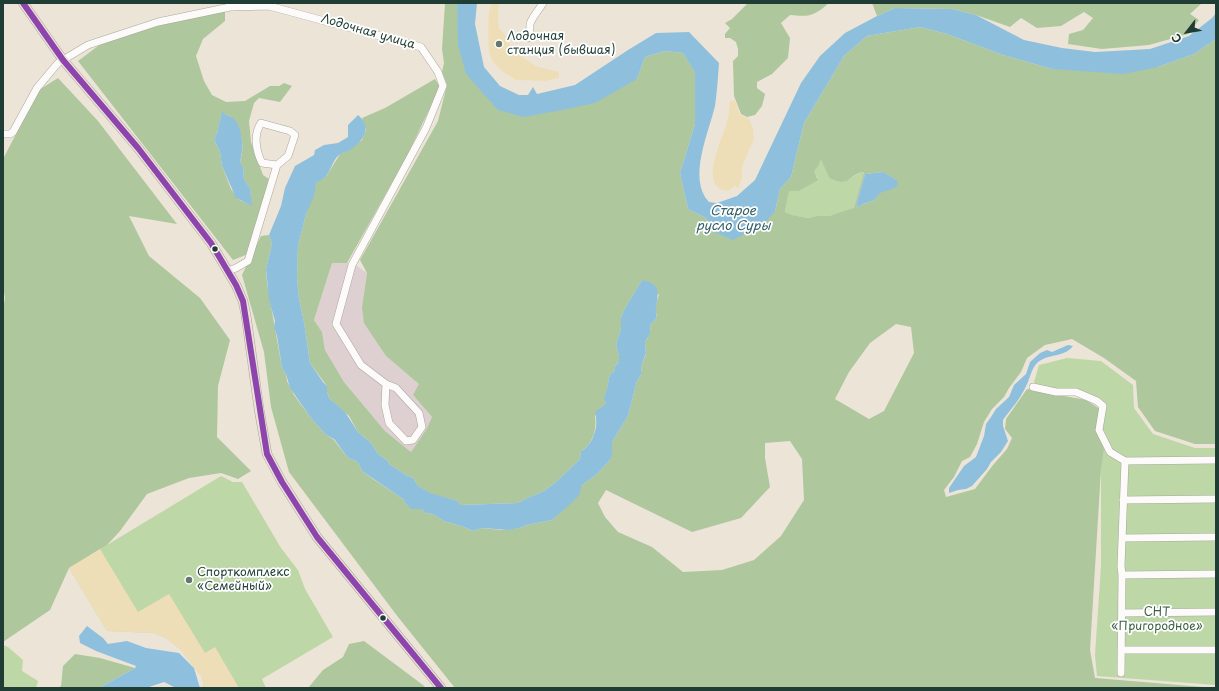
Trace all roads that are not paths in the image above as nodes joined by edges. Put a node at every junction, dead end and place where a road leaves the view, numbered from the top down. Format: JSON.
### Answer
{"nodes":[{"id":1,"x":23,"y":3,"type":"edge"},
{"id":2,"x":543,"y":3,"type":"edge"},
{"id":3,"x":528,"y":38,"type":"dead end"},
{"id":4,"x":63,"y":60,"type":"junction"},
{"id":5,"x":3,"y":134,"type":"edge"},
{"id":6,"x":277,"y":164,"type":"junction"},
{"id":7,"x":228,"y":271,"type":"junction"},
{"id":8,"x":386,"y":384,"type":"junction"},
{"id":9,"x":1033,"y":387,"type":"dead end"},
{"id":10,"x":1216,"y":460,"type":"edge"},
{"id":11,"x":1125,"y":461,"type":"junction"},
{"id":12,"x":1216,"y":499,"type":"edge"},
{"id":13,"x":1123,"y":500,"type":"junction"},
{"id":14,"x":1216,"y":537,"type":"edge"},
{"id":15,"x":1122,"y":538,"type":"junction"},
{"id":16,"x":1216,"y":574,"type":"edge"},
{"id":17,"x":1122,"y":575,"type":"junction"},
{"id":18,"x":1216,"y":612,"type":"edge"},
{"id":19,"x":1122,"y":613,"type":"junction"},
{"id":20,"x":1121,"y":650,"type":"junction"},
{"id":21,"x":1216,"y":650,"type":"edge"},
{"id":22,"x":1121,"y":673,"type":"dead end"},
{"id":23,"x":441,"y":688,"type":"edge"}],
"edges":[{"from":1,"to":4,"type":"main road"},
{"from":2,"to":3,"type":"street"},
{"from":4,"to":5,"type":"street","name":"Лодочная улица"},
{"from":4,"to":7,"type":"main road"},
{"from":4,"to":8,"type":"street","name":"Лодочная улица"},
{"from":6,"to":6,"type":"street"},
{"from":6,"to":7,"type":"street"},
{"from":7,"to":23,"type":"main road"},
{"from":8,"to":8,"type":"street","name":"Лодочная улица"},
{"from":9,"to":11,"type":"street"},
{"from":10,"to":11,"type":"street"},
{"from":11,"to":13,"type":"street"},
{"from":12,"to":13,"type":"street"},
{"from":13,"to":15,"type":"street"},
{"from":14,"to":15,"type":"street"},
{"from":15,"to":17,"type":"street"},
{"from":16,"to":17,"type":"street"},
{"from":17,"to":19,"type":"street"},
{"from":18,"to":19,"type":"street"},
{"from":19,"to":20,"type":"street"},
{"from":20,"to":21,"type":"street"},
{"from":20,"to":22,"type":"street"}]}
